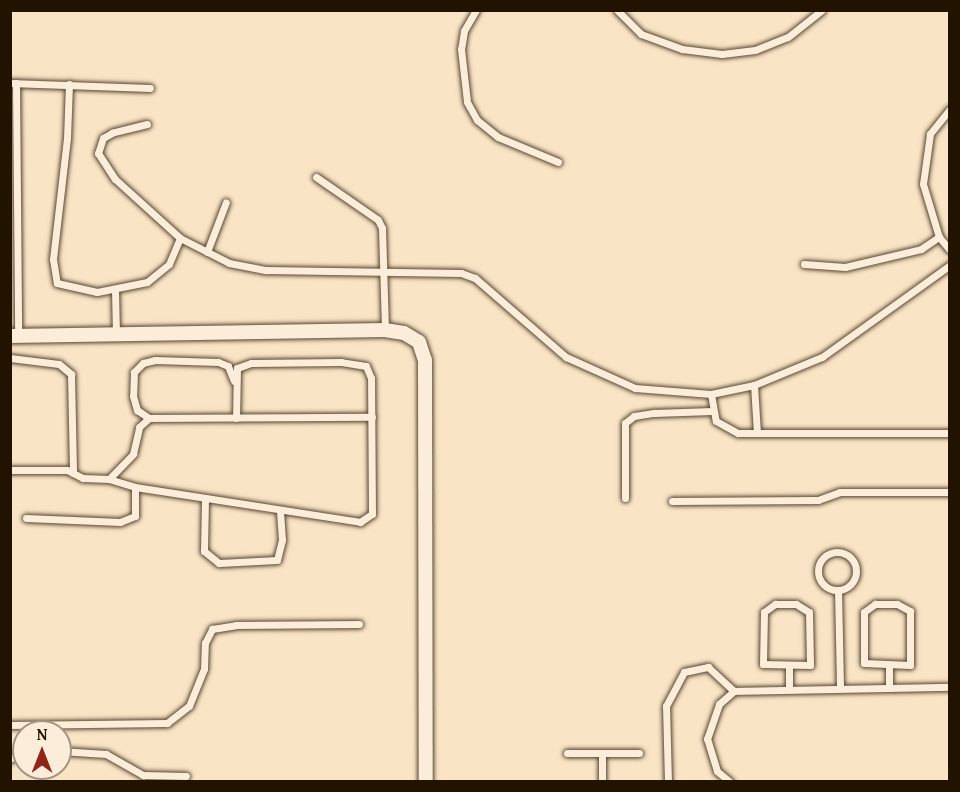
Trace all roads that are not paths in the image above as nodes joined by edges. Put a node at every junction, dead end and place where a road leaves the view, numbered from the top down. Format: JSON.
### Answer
{"nodes":[{"id":1,"x":476,"y":10,"type":"edge"},
{"id":2,"x":616,"y":10,"type":"edge"},
{"id":3,"x":822,"y":10,"type":"edge"},
{"id":4,"x":13,"y":83,"type":"edge"},
{"id":5,"x":69,"y":84,"type":"junction"},
{"id":6,"x":150,"y":88,"type":"dead end"},
{"id":7,"x":950,"y":109,"type":"edge"},
{"id":8,"x":147,"y":124,"type":"dead end"},
{"id":9,"x":558,"y":162,"type":"dead end"},
{"id":10,"x":316,"y":177,"type":"dead end"},
{"id":11,"x":226,"y":202,"type":"dead end"},
{"id":12,"x":939,"y":237,"type":"junction"},
{"id":13,"x":180,"y":238,"type":"junction"},
{"id":14,"x":950,"y":250,"type":"edge"},
{"id":15,"x":207,"y":252,"type":"junction"},
{"id":16,"x":804,"y":264,"type":"dead end"},
{"id":17,"x":950,"y":265,"type":"edge"},
{"id":18,"x":384,"y":273,"type":"junction"},
{"id":19,"x":115,"y":290,"type":"junction"},
{"id":20,"x":385,"y":330,"type":"junction"},
{"id":21,"x":116,"y":334,"type":"junction"},
{"id":22,"x":14,"y":336,"type":"edge"},
{"id":23,"x":10,"y":357,"type":"edge"},
{"id":24,"x":234,"y":381,"type":"junction"},
{"id":25,"x":754,"y":385,"type":"junction"},
{"id":26,"x":711,"y":394,"type":"junction"},
{"id":27,"x":712,"y":411,"type":"junction"},
{"id":28,"x":372,"y":417,"type":"junction"},
{"id":29,"x":149,"y":418,"type":"junction"},
{"id":30,"x":236,"y":418,"type":"junction"},
{"id":31,"x":757,"y":433,"type":"junction"},
{"id":32,"x":950,"y":433,"type":"edge"},
{"id":33,"x":10,"y":470,"type":"edge"},
{"id":34,"x":73,"y":473,"type":"junction"},
{"id":35,"x":109,"y":479,"type":"junction"},
{"id":36,"x":135,"y":487,"type":"junction"},
{"id":37,"x":950,"y":492,"type":"edge"},
{"id":38,"x":625,"y":498,"type":"dead end"},
{"id":39,"x":205,"y":499,"type":"junction"},
{"id":40,"x":672,"y":501,"type":"dead end"},
{"id":41,"x":280,"y":510,"type":"junction"},
{"id":42,"x":26,"y":518,"type":"dead end"},
{"id":43,"x":838,"y":590,"type":"junction"},
{"id":44,"x":359,"y":624,"type":"dead end"},
{"id":45,"x":890,"y":666,"type":"junction"},
{"id":46,"x":789,"y":667,"type":"junction"},
{"id":47,"x":950,"y":687,"type":"edge"},
{"id":48,"x":789,"y":688,"type":"junction"},
{"id":49,"x":840,"y":688,"type":"junction"},
{"id":50,"x":889,"y":688,"type":"junction"},
{"id":51,"x":734,"y":691,"type":"junction"},
{"id":52,"x":10,"y":724,"type":"edge"},
{"id":53,"x":72,"y":752,"type":"edge"},
{"id":54,"x":567,"y":753,"type":"dead end"},
{"id":55,"x":639,"y":753,"type":"dead end"},
{"id":56,"x":602,"y":754,"type":"junction"},
{"id":57,"x":186,"y":776,"type":"dead end"},
{"id":58,"x":426,"y":782,"type":"edge"},
{"id":59,"x":602,"y":782,"type":"edge"},
{"id":60,"x":668,"y":782,"type":"edge"},
{"id":61,"x":730,"y":782,"type":"edge"}],
"edges":[{"from":1,"to":9,"type":"lane"},
{"from":2,"to":3,"type":"lane"},
{"from":4,"to":5,"type":"lane"},
{"from":4,"to":22,"type":"lane"},
{"from":5,"to":6,"type":"lane"},
{"from":5,"to":19,"type":"lane"},
{"from":7,"to":12,"type":"lane"},
{"from":8,"to":13,"type":"lane"},
{"from":10,"to":18,"type":"lane"},
{"from":11,"to":15,"type":"lane"},
{"from":12,"to":14,"type":"lane"},
{"from":12,"to":16,"type":"lane"},
{"from":13,"to":15,"type":"lane"},
{"from":13,"to":19,"type":"lane"},
{"from":15,"to":18,"type":"lane"},
{"from":17,"to":25,"type":"lane"},
{"from":18,"to":20,"type":"lane"},
{"from":18,"to":26,"type":"lane"},
{"from":19,"to":21,"type":"lane"},
{"from":20,"to":21,"type":"street"},
{"from":20,"to":58,"type":"street"},
{"from":21,"to":22,"type":"street"},
{"from":23,"to":34,"type":"lane"},
{"from":24,"to":28,"type":"lane"},
{"from":24,"to":29,"type":"lane"},
{"from":24,"to":30,"type":"lane"},
{"from":25,"to":26,"type":"lane"},
{"from":25,"to":31,"type":"lane"},
{"from":26,"to":27,"type":"lane"},
{"from":27,"to":31,"type":"lane"},
{"from":27,"to":38,"type":"lane"},
{"from":28,"to":30,"type":"lane"},
{"from":28,"to":41,"type":"lane"},
{"from":29,"to":30,"type":"lane"},
{"from":29,"to":35,"type":"lane"},
{"from":31,"to":32,"type":"lane"},
{"from":33,"to":34,"type":"lane"},
{"from":34,"to":35,"type":"lane"},
{"from":35,"to":36,"type":"lane"},
{"from":36,"to":39,"type":"lane"},
{"from":36,"to":42,"type":"lane"},
{"from":37,"to":40,"type":"lane"},
{"from":39,"to":41,"type":"lane"},
{"from":39,"to":41,"type":"lane"},
{"from":43,"to":43,"type":"lane"},
{"from":43,"to":49,"type":"lane"},
{"from":44,"to":52,"type":"lane"},
{"from":45,"to":45,"type":"lane"},
{"from":45,"to":50,"type":"lane"},
{"from":46,"to":46,"type":"lane"},
{"from":46,"to":48,"type":"lane"},
{"from":47,"to":50,"type":"lane"},
{"from":48,"to":49,"type":"lane"},
{"from":48,"to":51,"type":"lane"},
{"from":49,"to":50,"type":"lane"},
{"from":51,"to":60,"type":"lane"},
{"from":51,"to":61,"type":"lane"},
{"from":53,"to":57,"type":"lane"},
{"from":54,"to":56,"type":"lane"},
{"from":55,"to":56,"type":"lane"},
{"from":56,"to":59,"type":"lane"}]}
